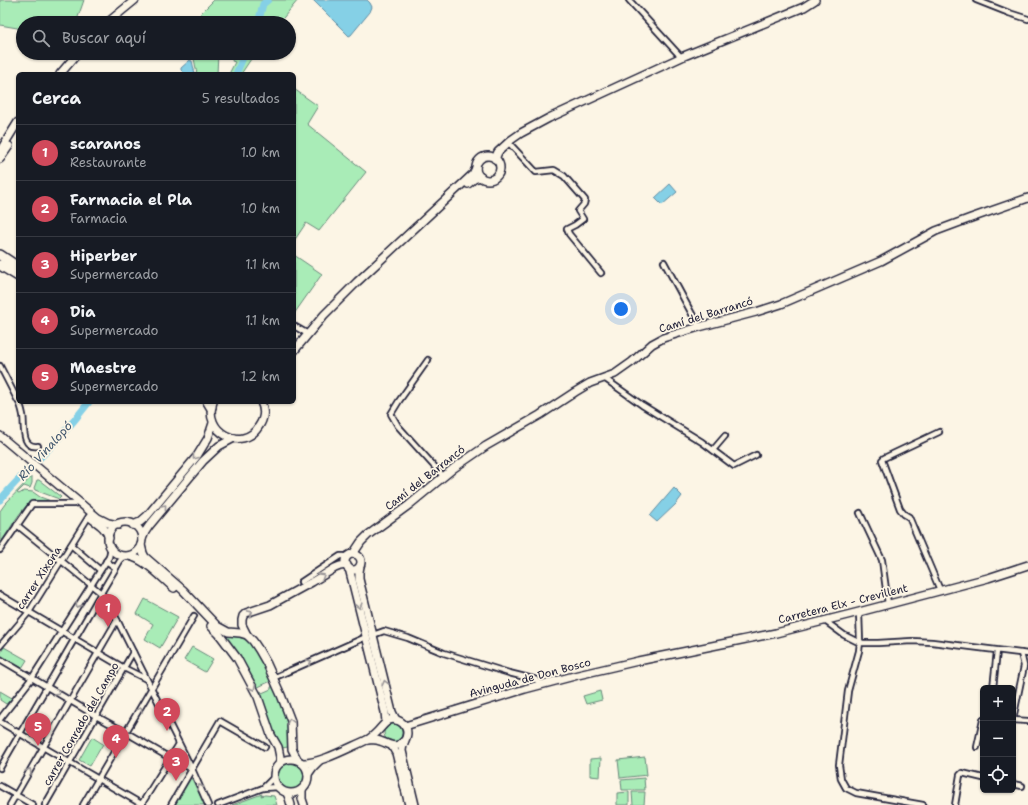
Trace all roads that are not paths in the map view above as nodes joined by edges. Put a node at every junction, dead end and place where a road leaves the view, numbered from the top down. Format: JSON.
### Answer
{"nodes":[{"id":1,"x":127,"y":0,"type":"edge"},
{"id":2,"x":135,"y":0,"type":"edge"},
{"id":3,"x":629,"y":0,"type":"edge"},
{"id":4,"x":815,"y":0,"type":"edge"},
{"id":5,"x":976,"y":0,"type":"edge"},
{"id":6,"x":109,"y":16,"type":"edge"},
{"id":7,"x":116,"y":16,"type":"edge"},
{"id":8,"x":1028,"y":19,"type":"edge"},
{"id":9,"x":682,"y":57,"type":"junction"},
{"id":10,"x":66,"y":60,"type":"edge"},
{"id":11,"x":72,"y":60,"type":"edge"},
{"id":12,"x":56,"y":72,"type":"edge"},
{"id":13,"x":62,"y":72,"type":"edge"},
{"id":14,"x":16,"y":125,"type":"edge"},
{"id":15,"x":16,"y":135,"type":"edge"},
{"id":16,"x":509,"y":143,"type":"junction"},
{"id":17,"x":0,"y":151,"type":"edge"},
{"id":18,"x":495,"y":159,"type":"junction"},
{"id":19,"x":0,"y":160,"type":"edge"},
{"id":20,"x":476,"y":168,"type":"junction"},
{"id":21,"x":481,"y":177,"type":"junction"},
{"id":22,"x":1028,"y":198,"type":"edge"},
{"id":23,"x":0,"y":255,"type":"edge"},
{"id":24,"x":664,"y":262,"type":"dead end"},
{"id":25,"x":0,"y":265,"type":"edge"},
{"id":26,"x":16,"y":266,"type":"edge"},
{"id":27,"x":601,"y":273,"type":"dead end"},
{"id":28,"x":16,"y":275,"type":"edge"},
{"id":29,"x":340,"y":300,"type":"junction"},
{"id":30,"x":296,"y":327,"type":"edge"},
{"id":31,"x":699,"y":327,"type":"junction"},
{"id":32,"x":308,"y":334,"type":"junction"},
{"id":33,"x":296,"y":349,"type":"edge"},
{"id":34,"x":428,"y":360,"type":"dead end"},
{"id":35,"x":0,"y":366,"type":"edge"},
{"id":36,"x":604,"y":378,"type":"junction"},
{"id":37,"x":16,"y":397,"type":"edge"},
{"id":38,"x":19,"y":404,"type":"edge"},
{"id":39,"x":211,"y":404,"type":"edge"},
{"id":40,"x":262,"y":404,"type":"edge"},
{"id":41,"x":213,"y":423,"type":"junction"},
{"id":42,"x":939,"y":432,"type":"dead end"},
{"id":43,"x":0,"y":436,"type":"edge"},
{"id":44,"x":725,"y":436,"type":"dead end"},
{"id":45,"x":234,"y":438,"type":"junction"},
{"id":46,"x":0,"y":442,"type":"edge"},
{"id":47,"x":38,"y":446,"type":"dead end"},
{"id":48,"x":713,"y":450,"type":"junction"},
{"id":49,"x":20,"y":455,"type":"junction"},
{"id":50,"x":756,"y":455,"type":"dead end"},
{"id":51,"x":43,"y":475,"type":"junction"},
{"id":52,"x":443,"y":476,"type":"junction"},
{"id":53,"x":74,"y":504,"type":"junction"},
{"id":54,"x":860,"y":513,"type":"dead end"},
{"id":55,"x":89,"y":516,"type":"junction"},
{"id":56,"x":133,"y":524,"type":"junction"},
{"id":57,"x":17,"y":525,"type":"junction"},
{"id":58,"x":118,"y":525,"type":"junction"},
{"id":59,"x":109,"y":538,"type":"junction"},
{"id":60,"x":142,"y":542,"type":"junction"},
{"id":61,"x":71,"y":546,"type":"junction"},
{"id":62,"x":111,"y":547,"type":"junction"},
{"id":63,"x":0,"y":550,"type":"edge"},
{"id":64,"x":127,"y":556,"type":"junction"},
{"id":65,"x":62,"y":560,"type":"junction"},
{"id":66,"x":106,"y":561,"type":"junction"},
{"id":67,"x":351,"y":561,"type":"junction"},
{"id":68,"x":1028,"y":565,"type":"edge"},
{"id":69,"x":360,"y":566,"type":"junction"},
{"id":70,"x":116,"y":568,"type":"junction"},
{"id":71,"x":100,"y":570,"type":"junction"},
{"id":72,"x":301,"y":582,"type":"dead end"},
{"id":73,"x":91,"y":584,"type":"junction"},
{"id":74,"x":940,"y":590,"type":"junction"},
{"id":75,"x":101,"y":592,"type":"junction"},
{"id":76,"x":0,"y":595,"type":"edge"},
{"id":77,"x":888,"y":604,"type":"junction"},
{"id":78,"x":29,"y":612,"type":"junction"},
{"id":79,"x":859,"y":612,"type":"junction"},
{"id":80,"x":194,"y":616,"type":"dead end"},
{"id":81,"x":117,"y":620,"type":"junction"},
{"id":82,"x":824,"y":620,"type":"junction"},
{"id":83,"x":62,"y":632,"type":"junction"},
{"id":84,"x":247,"y":635,"type":"junction"},
{"id":85,"x":370,"y":636,"type":"junction"},
{"id":86,"x":74,"y":639,"type":"junction"},
{"id":87,"x":860,"y":642,"type":"junction"},
{"id":88,"x":0,"y":646,"type":"edge"},
{"id":89,"x":997,"y":651,"type":"junction"},
{"id":90,"x":133,"y":652,"type":"junction"},
{"id":91,"x":98,"y":653,"type":"junction"},
{"id":92,"x":1021,"y":653,"type":"junction"},
{"id":93,"x":1028,"y":654,"type":"edge"},
{"id":94,"x":662,"y":657,"type":"joint"},
{"id":95,"x":0,"y":659,"type":"edge"},
{"id":96,"x":124,"y":668,"type":"junction"},
{"id":97,"x":32,"y":678,"type":"junction"},
{"id":98,"x":273,"y":678,"type":"junction"},
{"id":99,"x":146,"y":679,"type":"junction"},
{"id":100,"x":541,"y":685,"type":"junction"},
{"id":101,"x":993,"y":685,"type":"edge"},
{"id":102,"x":47,"y":687,"type":"junction"},
{"id":103,"x":152,"y":690,"type":"junction"},
{"id":104,"x":70,"y":701,"type":"junction"},
{"id":105,"x":1016,"y":705,"type":"edge"},
{"id":106,"x":96,"y":716,"type":"junction"},
{"id":107,"x":396,"y":720,"type":"junction"},
{"id":108,"x":1016,"y":720,"type":"edge"},
{"id":109,"x":0,"y":721,"type":"edge"},
{"id":110,"x":983,"y":721,"type":"edge"},
{"id":111,"x":1028,"y":721,"type":"edge"},
{"id":112,"x":384,"y":725,"type":"junction"},
{"id":113,"x":405,"y":726,"type":"junction"},
{"id":114,"x":127,"y":733,"type":"junction"},
{"id":115,"x":20,"y":734,"type":"junction"},
{"id":116,"x":367,"y":740,"type":"junction"},
{"id":117,"x":404,"y":741,"type":"junction"},
{"id":118,"x":385,"y":742,"type":"junction"},
{"id":119,"x":179,"y":744,"type":"junction"},
{"id":120,"x":392,"y":746,"type":"junction"},
{"id":121,"x":43,"y":747,"type":"junction"},
{"id":122,"x":977,"y":747,"type":"dead end"},
{"id":123,"x":265,"y":748,"type":"dead end"},
{"id":124,"x":170,"y":758,"type":"junction"},
{"id":125,"x":300,"y":761,"type":"junction"},
{"id":126,"x":319,"y":761,"type":"junction"},
{"id":127,"x":69,"y":763,"type":"junction"},
{"id":128,"x":280,"y":763,"type":"junction"},
{"id":129,"x":0,"y":768,"type":"edge"},
{"id":130,"x":192,"y":769,"type":"junction"},
{"id":131,"x":308,"y":774,"type":"junction"},
{"id":132,"x":274,"y":777,"type":"junction"},
{"id":133,"x":980,"y":777,"type":"edge"},
{"id":134,"x":98,"y":779,"type":"junction"},
{"id":135,"x":1016,"y":785,"type":"edge"},
{"id":136,"x":0,"y":786,"type":"edge"},
{"id":137,"x":1022,"y":786,"type":"dead end"},
{"id":138,"x":279,"y":787,"type":"junction"},
{"id":139,"x":263,"y":788,"type":"junction"},
{"id":140,"x":302,"y":790,"type":"junction"},
{"id":141,"x":287,"y":793,"type":"junction"},
{"id":142,"x":16,"y":795,"type":"junction"},
{"id":143,"x":10,"y":805,"type":"edge"},
{"id":144,"x":33,"y":805,"type":"edge"},
{"id":145,"x":45,"y":805,"type":"edge"},
{"id":146,"x":83,"y":805,"type":"edge"},
{"id":147,"x":142,"y":805,"type":"edge"},
{"id":148,"x":170,"y":805,"type":"edge"},
{"id":149,"x":208,"y":805,"type":"edge"},
{"id":150,"x":218,"y":805,"type":"edge"},
{"id":151,"x":291,"y":805,"type":"edge"},
{"id":152,"x":304,"y":805,"type":"edge"},
{"id":153,"x":409,"y":805,"type":"edge"},
{"id":154,"x":415,"y":805,"type":"edge"},
{"id":155,"x":923,"y":805,"type":"edge"},
{"id":156,"x":955,"y":805,"type":"edge"}],
"edges":[{"from":1,"to":6,"type":"main road"},
{"from":2,"to":7,"type":"main road"},
{"from":3,"to":9,"type":"street"},
{"from":4,"to":9,"type":"main road"},
{"from":5,"to":8,"type":"street"},
{"from":9,"to":16,"type":"main road"},
{"from":10,"to":12,"type":"main road"},
{"from":11,"to":13,"type":"main road"},
{"from":14,"to":17,"type":"main road"},
{"from":15,"to":19,"type":"main road"},
{"from":16,"to":18,"type":"main road"},
{"from":16,"to":27,"type":"street"},
{"from":18,"to":20,"type":"main road"},
{"from":18,"to":21,"type":"main road"},
{"from":20,"to":21,"type":"main road"},
{"from":20,"to":29,"type":"main road"},
{"from":21,"to":29,"type":"main road"},
{"from":22,"to":31,"type":"main road","name":"Camí del Barrancó"},
{"from":23,"to":26,"type":"highway"},
{"from":24,"to":31,"type":"street"},
{"from":25,"to":28,"type":"highway"},
{"from":29,"to":32,"type":"main road"},
{"from":30,"to":32,"type":"street"},
{"from":31,"to":36,"type":"main road","name":"Camí del Barrancó"},
{"from":32,"to":33,"type":"main road"},
{"from":34,"to":52,"type":"street"},
{"from":35,"to":37,"type":"street"},
{"from":36,"to":48,"type":"street"},
{"from":36,"to":52,"type":"main road","name":"Camí del Barrancó"},
{"from":38,"to":47,"type":"street"},
{"from":39,"to":41,"type":"main road"},
{"from":40,"to":45,"type":"main road"},
{"from":41,"to":45,"type":"main road"},
{"from":41,"to":56,"type":"main road","one_way":true},
{"from":42,"to":74,"type":"street"},
{"from":43,"to":49,"type":"main road"},
{"from":44,"to":48,"type":"street"},
{"from":60,"to":45,"type":"main road","one_way":true},
{"from":46,"to":49,"type":"main road"},
{"from":48,"to":50,"type":"street"},
{"from":49,"to":51,"type":"main road"},
{"from":51,"to":53,"type":"main road"},
{"from":51,"to":58,"type":"main road"},
{"from":52,"to":67,"type":"main road","name":"Camí del Barrancó"},
{"from":53,"to":55,"type":"main road"},
{"from":53,"to":57,"type":"street"},
{"from":54,"to":77,"type":"street"},
{"from":55,"to":59,"type":"main road"},
{"from":55,"to":61,"type":"street","name":"carrer Xixona"},
{"from":56,"to":58,"type":"main road"},
{"from":56,"to":60,"type":"main road"},
{"from":57,"to":63,"type":"street"},
{"from":57,"to":65,"type":"street"},
{"from":58,"to":59,"type":"main road"},
{"from":59,"to":62,"type":"main road"},
{"from":60,"to":64,"type":"main road"},
{"from":60,"to":84,"type":"main road"},
{"from":61,"to":65,"type":"street","name":"carrer Xixona"},
{"from":61,"to":71,"type":"street"},
{"from":62,"to":64,"type":"main road"},
{"from":62,"to":66,"type":"street"},
{"from":64,"to":70,"type":"street"},
{"from":64,"to":128,"type":"main road","one_way":true},
{"from":65,"to":73,"type":"street"},
{"from":65,"to":78,"type":"street","name":"carrer Xixona"},
{"from":66,"to":70,"type":"street"},
{"from":66,"to":71,"type":"street"},
{"from":67,"to":69,"type":"main road"},
{"from":67,"to":69,"type":"main road"},
{"from":67,"to":72,"type":"street"},
{"from":84,"to":67,"type":"main road","one_way":true},
{"from":67,"to":85,"type":"main road","one_way":true},
{"from":68,"to":74,"type":"main road","name":"Carretera Elx - Crevillent"},
{"from":69,"to":85,"type":"main road"},
{"from":70,"to":75,"type":"street"},
{"from":71,"to":73,"type":"street"},
{"from":73,"to":75,"type":"street"},
{"from":73,"to":83,"type":"street","one_way":true},
{"from":74,"to":77,"type":"main road","name":"Carretera Elx - Crevillent"},
{"from":75,"to":81,"type":"street"},
{"from":75,"to":86,"type":"street"},
{"from":76,"to":78,"type":"street"},
{"from":77,"to":79,"type":"main road","name":"Carretera Elx - Crevillent"},
{"from":78,"to":83,"type":"street"},
{"from":78,"to":88,"type":"street","name":"carrer Xixona"},
{"from":79,"to":82,"type":"main road","name":"Carretera Elx - Crevillent"},
{"from":79,"to":87,"type":"street"},
{"from":80,"to":103,"type":"street"},
{"from":81,"to":90,"type":"street"},
{"from":81,"to":91,"type":"street"},
{"from":82,"to":87,"type":"street"},
{"from":82,"to":94,"type":"main road","name":"Carretera Elx - Crevillent"},
{"from":83,"to":86,"type":"street"},
{"from":83,"to":97,"type":"street"},
{"from":84,"to":98,"type":"main road"},
{"from":98,"to":85,"type":"street","one_way":true},
{"from":85,"to":100,"type":"street"},
{"from":107,"to":85,"type":"main road","one_way":true},
{"from":85,"to":112,"type":"main road"},
{"from":86,"to":91,"type":"street"},
{"from":86,"to":102,"type":"street"},
{"from":87,"to":89,"type":"street"},
{"from":87,"to":155,"type":"street"},
{"from":89,"to":92,"type":"street"},
{"from":89,"to":101,"type":"street"},
{"from":90,"to":96,"type":"street","name":"carrer Conrado del Campo"},
{"from":90,"to":99,"type":"street"},
{"from":91,"to":96,"type":"street"},
{"from":91,"to":104,"type":"street"},
{"from":92,"to":93,"type":"street"},
{"from":92,"to":105,"type":"street"},
{"from":94,"to":100,"type":"main road","name":"Avinguda de Don Bosco"},
{"from":95,"to":97,"type":"street"},
{"from":96,"to":99,"type":"street"},
{"from":96,"to":106,"type":"street","name":"carrer Conrado del Campo"},
{"from":97,"to":102,"type":"street"},
{"from":97,"to":109,"type":"street"},
{"from":125,"to":98,"type":"main road","one_way":true},
{"from":99,"to":103,"type":"street"},
{"from":100,"to":113,"type":"main road","name":"Avinguda de Don Bosco"},
{"from":102,"to":104,"type":"street","one_way":true},
{"from":102,"to":115,"type":"street"},
{"from":114,"to":103,"type":"street","one_way":true},
{"from":103,"to":119,"type":"street"},
{"from":104,"to":106,"type":"street"},
{"from":104,"to":121,"type":"street"},
{"from":106,"to":114,"type":"street"},
{"from":106,"to":127,"type":"street","name":"carrer Conrado del Campo"},
{"from":107,"to":112,"type":"main road"},
{"from":107,"to":113,"type":"main road"},
{"from":108,"to":111,"type":"street"},
{"from":109,"to":115,"type":"street"},
{"from":110,"to":122,"type":"street"},
{"from":112,"to":116,"type":"main road"},
{"from":112,"to":118,"type":"main road"},
{"from":113,"to":117,"type":"main road"},
{"from":114,"to":124,"type":"street"},
{"from":114,"to":134,"type":"street"},
{"from":115,"to":121,"type":"street"},
{"from":115,"to":129,"type":"street"},
{"from":116,"to":118,"type":"main road"},
{"from":116,"to":126,"type":"main road"},
{"from":117,"to":120,"type":"main road"},
{"from":117,"to":154,"type":"main road"},
{"from":118,"to":120,"type":"main road"},
{"from":119,"to":124,"type":"street"},
{"from":119,"to":130,"type":"street"},
{"from":120,"to":153,"type":"main road"},
{"from":121,"to":127,"type":"street"},
{"from":142,"to":121,"type":"street","one_way":true},
{"from":123,"to":130,"type":"street"},
{"from":124,"to":130,"type":"street"},
{"from":124,"to":147,"type":"street"},
{"from":125,"to":126,"type":"main road"},
{"from":125,"to":128,"type":"main road"},
{"from":125,"to":131,"type":"main road"},
{"from":126,"to":131,"type":"main road"},
{"from":127,"to":134,"type":"street"},
{"from":127,"to":145,"type":"street","name":"carrer Conrado del Campo"},
{"from":128,"to":132,"type":"main road"},
{"from":130,"to":148,"type":"street"},
{"from":149,"to":130,"type":"street","one_way":true},
{"from":131,"to":140,"type":"main road"},
{"from":132,"to":138,"type":"main road"},
{"from":132,"to":139,"type":"street"},
{"from":133,"to":156,"type":"street"},
{"from":134,"to":146,"type":"street"},
{"from":134,"to":147,"type":"street"},
{"from":135,"to":137,"type":"street"},
{"from":136,"to":142,"type":"street"},
{"from":138,"to":139,"type":"street"},
{"from":138,"to":141,"type":"main road"},
{"from":139,"to":150,"type":"street"},
{"from":140,"to":141,"type":"main road"},
{"from":140,"to":152,"type":"main road"},
{"from":141,"to":151,"type":"main road"},
{"from":142,"to":143,"type":"street"},
{"from":142,"to":144,"type":"street"}]}
